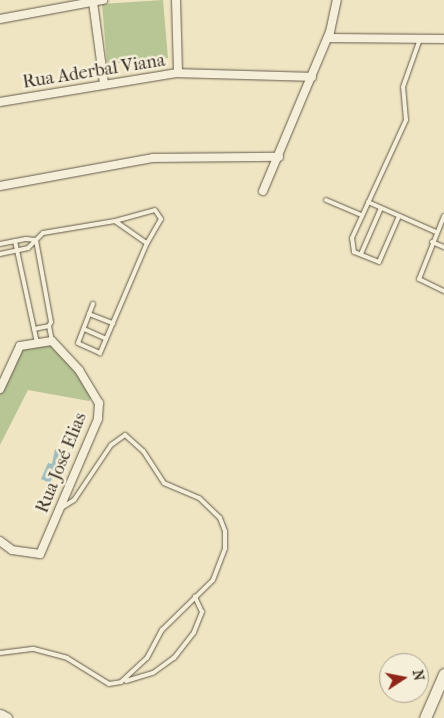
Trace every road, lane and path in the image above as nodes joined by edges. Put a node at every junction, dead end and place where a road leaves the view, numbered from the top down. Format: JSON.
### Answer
{"nodes":[{"id":1,"x":103,"y":0,"type":"edge"},
{"id":2,"x":176,"y":0,"type":"edge"},
{"id":3,"x":337,"y":0,"type":"edge"},
{"id":4,"x":93,"y":2,"type":"junction"},
{"id":5,"x":0,"y":18,"type":"edge"},
{"id":6,"x":328,"y":38,"type":"junction"},
{"id":7,"x":420,"y":39,"type":"junction"},
{"id":8,"x":444,"y":39,"type":"edge"},
{"id":9,"x":178,"y":73,"type":"junction"},
{"id":10,"x":312,"y":77,"type":"junction"},
{"id":11,"x":104,"y":83,"type":"junction"},
{"id":12,"x":0,"y":102,"type":"edge"},
{"id":13,"x":279,"y":157,"type":"junction"},
{"id":14,"x":0,"y":186,"type":"edge"},
{"id":15,"x":263,"y":191,"type":"dead end"},
{"id":16,"x":326,"y":200,"type":"dead end"},
{"id":17,"x":368,"y":202,"type":"junction"},
{"id":18,"x":381,"y":208,"type":"junction"},
{"id":19,"x":362,"y":215,"type":"junction"},
{"id":20,"x":399,"y":216,"type":"junction"},
{"id":21,"x":444,"y":216,"type":"edge"},
{"id":22,"x":115,"y":221,"type":"junction"},
{"id":23,"x":436,"y":232,"type":"junction"},
{"id":24,"x":36,"y":240,"type":"junction"},
{"id":25,"x":15,"y":241,"type":"junction"},
{"id":26,"x":432,"y":242,"type":"junction"},
{"id":27,"x":147,"y":243,"type":"junction"},
{"id":28,"x":0,"y":244,"type":"edge"},
{"id":29,"x":444,"y":247,"type":"edge"},
{"id":30,"x":17,"y":251,"type":"junction"},
{"id":31,"x":0,"y":254,"type":"edge"},
{"id":32,"x":361,"y":254,"type":"junction"},
{"id":33,"x":444,"y":291,"type":"edge"},
{"id":34,"x":93,"y":304,"type":"dead end"},
{"id":35,"x":89,"y":314,"type":"junction"},
{"id":36,"x":113,"y":323,"type":"junction"},
{"id":37,"x":49,"y":326,"type":"junction"},
{"id":38,"x":34,"y":329,"type":"junction"},
{"id":39,"x":84,"y":329,"type":"junction"},
{"id":40,"x":106,"y":339,"type":"junction"},
{"id":41,"x":52,"y":341,"type":"junction"},
{"id":42,"x":37,"y":343,"type":"junction"},
{"id":43,"x":0,"y":389,"type":"edge"},
{"id":44,"x":60,"y":509,"type":"junction"},
{"id":45,"x":0,"y":541,"type":"edge"},
{"id":46,"x":195,"y":597,"type":"junction"},
{"id":47,"x":0,"y":653,"type":"edge"},
{"id":48,"x":444,"y":674,"type":"edge"},
{"id":49,"x":121,"y":682,"type":"junction"},
{"id":50,"x":0,"y":715,"type":"edge"},
{"id":51,"x":6,"y":718,"type":"edge"},
{"id":52,"x":425,"y":718,"type":"edge"}],
"edges":[{"from":1,"to":4,"type":"street"},
{"from":2,"to":9,"type":"street"},
{"from":3,"to":6,"type":"street"},
{"from":4,"to":5,"type":"street"},
{"from":4,"to":11,"type":"street"},
{"from":6,"to":7,"type":"street"},
{"from":6,"to":10,"type":"street"},
{"from":7,"to":8,"type":"street"},
{"from":7,"to":17,"type":"lane"},
{"from":9,"to":10,"type":"street","name":"Rua Aderbal Viana"},
{"from":9,"to":11,"type":"street","name":"Rua Aderbal Viana"},
{"from":10,"to":13,"type":"street"},
{"from":11,"to":12,"type":"street","name":"Rua Aderbal Viana"},
{"from":13,"to":14,"type":"street"},
{"from":13,"to":15,"type":"street"},
{"from":16,"to":19,"type":"lane"},
{"from":17,"to":18,"type":"lane"},
{"from":17,"to":19,"type":"lane"},
{"from":18,"to":20,"type":"lane"},
{"from":18,"to":32,"type":"lane"},
{"from":19,"to":32,"type":"lane"},
{"from":20,"to":23,"type":"lane"},
{"from":20,"to":32,"type":"lane"},
{"from":21,"to":23,"type":"lane"},
{"from":22,"to":24,"type":"lane"},
{"from":22,"to":27,"type":"lane"},
{"from":22,"to":27,"type":"lane"},
{"from":23,"to":26,"type":"lane"},
{"from":24,"to":25,"type":"lane"},
{"from":24,"to":30,"type":"lane"},
{"from":24,"to":37,"type":"lane"},
{"from":25,"to":28,"type":"lane"},
{"from":25,"to":30,"type":"lane"},
{"from":26,"to":29,"type":"lane"},
{"from":26,"to":33,"type":"lane"},
{"from":27,"to":36,"type":"lane"},
{"from":30,"to":31,"type":"lane"},
{"from":30,"to":38,"type":"lane"},
{"from":34,"to":35,"type":"lane"},
{"from":35,"to":36,"type":"lane"},
{"from":35,"to":39,"type":"lane"},
{"from":36,"to":40,"type":"lane"},
{"from":37,"to":38,"type":"lane"},
{"from":37,"to":41,"type":"lane"},
{"from":38,"to":42,"type":"lane"},
{"from":39,"to":40,"type":"lane"},
{"from":39,"to":40,"type":"lane"},
{"from":41,"to":42,"type":"street"},
{"from":41,"to":44,"type":"street","name":"Rua José Elias"},
{"from":42,"to":43,"type":"street"},
{"from":44,"to":45,"type":"street","name":"Rua José Elias"},
{"from":44,"to":46,"type":"lane"},
{"from":46,"to":49,"type":"lane"},
{"from":46,"to":49,"type":"lane"},
{"from":47,"to":49,"type":"lane"},
{"from":48,"to":52,"type":"street"},
{"from":50,"to":51,"type":"street"}]}
